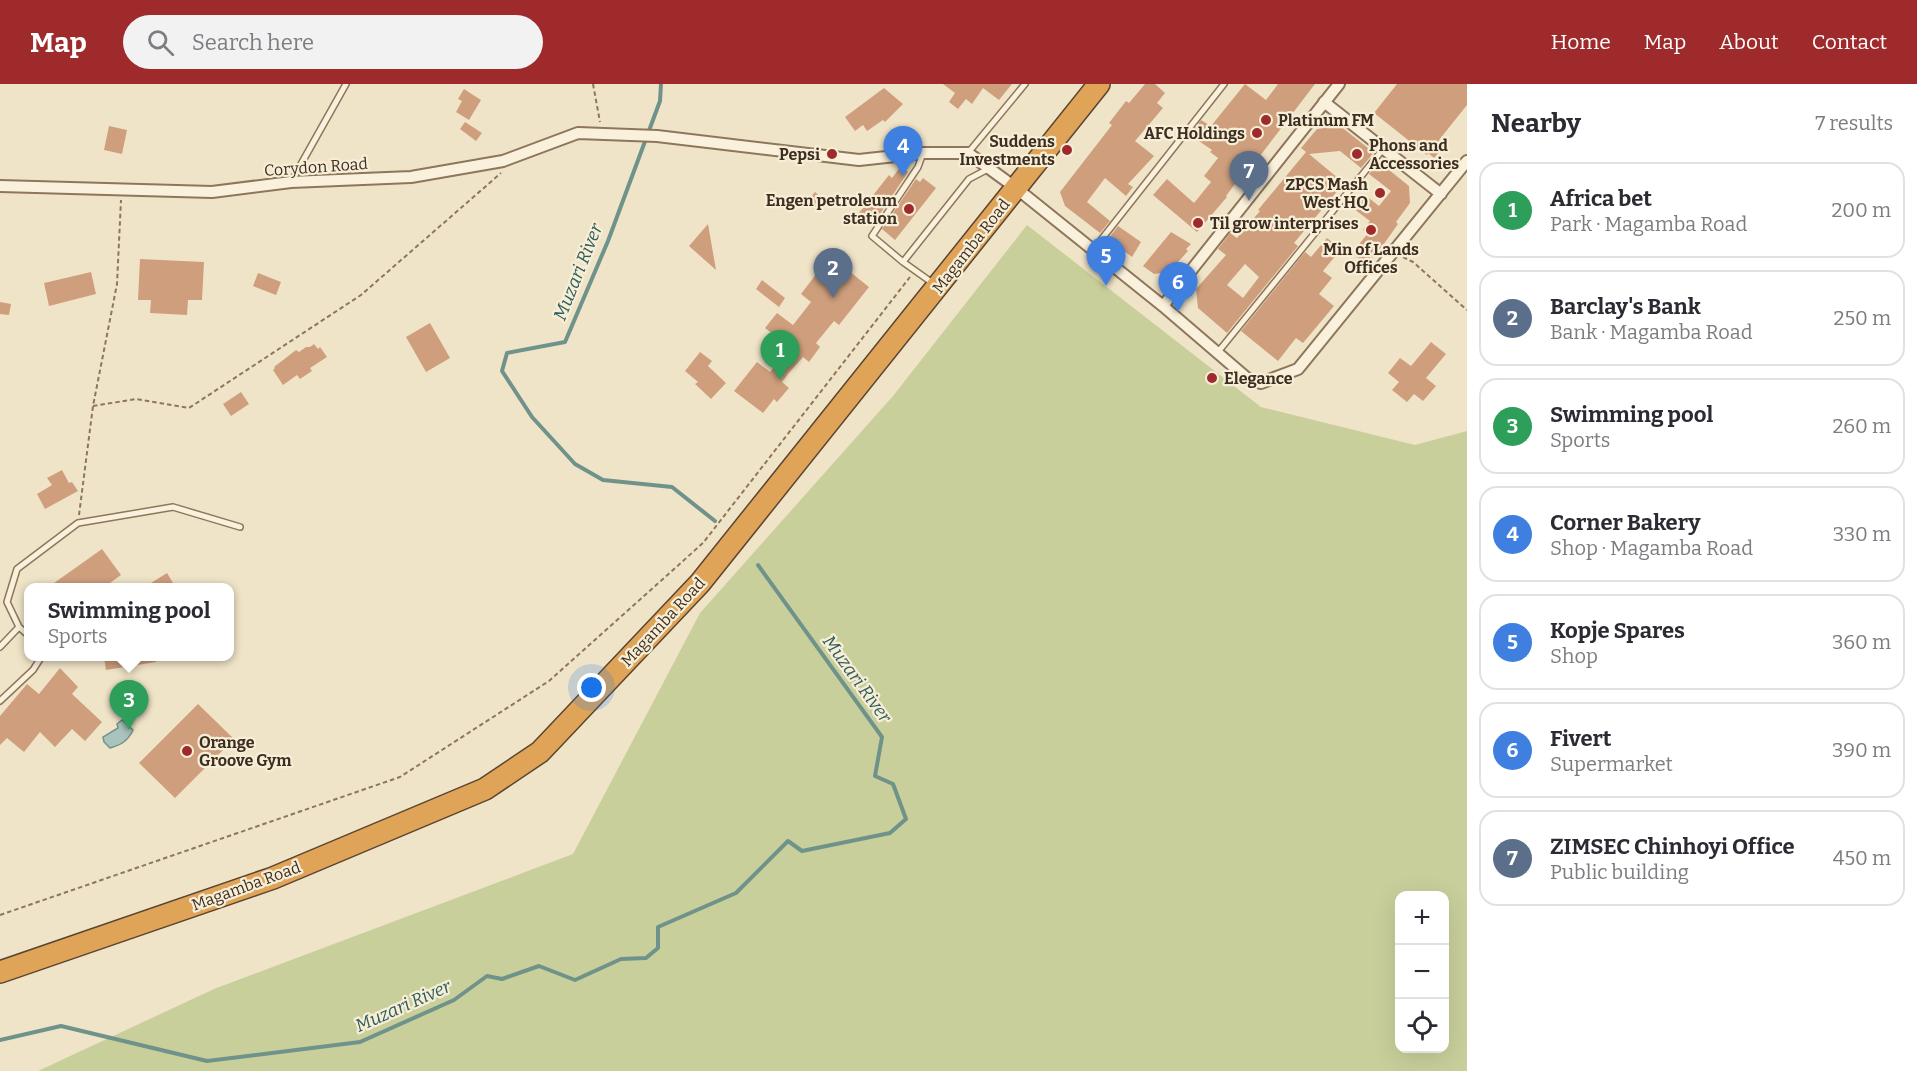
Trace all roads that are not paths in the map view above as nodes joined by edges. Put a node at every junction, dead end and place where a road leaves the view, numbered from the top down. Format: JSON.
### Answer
{"nodes":[{"id":1,"x":346,"y":84,"type":"edge"},
{"id":2,"x":1025,"y":84,"type":"edge"},
{"id":3,"x":1099,"y":84,"type":"edge"},
{"id":4,"x":1224,"y":84,"type":"edge"},
{"id":5,"x":1339,"y":84,"type":"edge"},
{"id":6,"x":1324,"y":102,"type":"junction"},
{"id":7,"x":1383,"y":148,"type":"junction"},
{"id":8,"x":923,"y":153,"type":"junction"},
{"id":9,"x":968,"y":153,"type":"junction"},
{"id":10,"x":1467,"y":161,"type":"edge"},
{"id":11,"x":988,"y":169,"type":"junction"},
{"id":12,"x":291,"y":182,"type":"junction"},
{"id":13,"x":0,"y":186,"type":"edge"},
{"id":14,"x":1016,"y":188,"type":"junction"},
{"id":15,"x":1442,"y":194,"type":"junction"},
{"id":16,"x":1093,"y":250,"type":"junction"},
{"id":17,"x":903,"y":262,"type":"junction"},
{"id":18,"x":938,"y":287,"type":"junction"},
{"id":19,"x":1163,"y":306,"type":"junction"},
{"id":20,"x":1216,"y":354,"type":"junction"},
{"id":21,"x":240,"y":527,"type":"dead end"},
{"id":22,"x":19,"y":627,"type":"junction"},
{"id":23,"x":24,"y":631,"type":"edge"},
{"id":24,"x":0,"y":647,"type":"edge"},
{"id":25,"x":39,"y":661,"type":"edge"},
{"id":26,"x":0,"y":701,"type":"edge"},
{"id":27,"x":0,"y":972,"type":"edge"}],
"edges":[{"from":1,"to":12,"type":"lane"},
{"from":2,"to":9,"type":"lane"},
{"from":3,"to":14,"type":"highway","name":"Magamba Road"},
{"from":4,"to":16,"type":"lane"},
{"from":5,"to":6,"type":"street"},
{"from":6,"to":7,"type":"street"},
{"from":6,"to":19,"type":"street"},
{"from":7,"to":15,"type":"street"},
{"from":7,"to":20,"type":"lane"},
{"from":8,"to":9,"type":"street","name":"Corydon Road"},
{"from":8,"to":12,"type":"street","name":"Corydon Road"},
{"from":8,"to":17,"type":"lane"},
{"from":9,"to":11,"type":"street"},
{"from":10,"to":15,"type":"street"},
{"from":11,"to":14,"type":"street"},
{"from":11,"to":17,"type":"lane"},
{"from":12,"to":13,"type":"street","name":"Corydon Road"},
{"from":14,"to":16,"type":"street"},
{"from":14,"to":18,"type":"highway","name":"Magamba Road"},
{"from":15,"to":20,"type":"street"},
{"from":16,"to":19,"type":"street"},
{"from":17,"to":18,"type":"lane"},
{"from":18,"to":27,"type":"highway","name":"Magamba Road"},
{"from":19,"to":20,"type":"street"},
{"from":21,"to":22,"type":"lane"},
{"from":22,"to":23,"type":"lane"},
{"from":22,"to":24,"type":"lane"},
{"from":25,"to":26,"type":"lane"}]}
